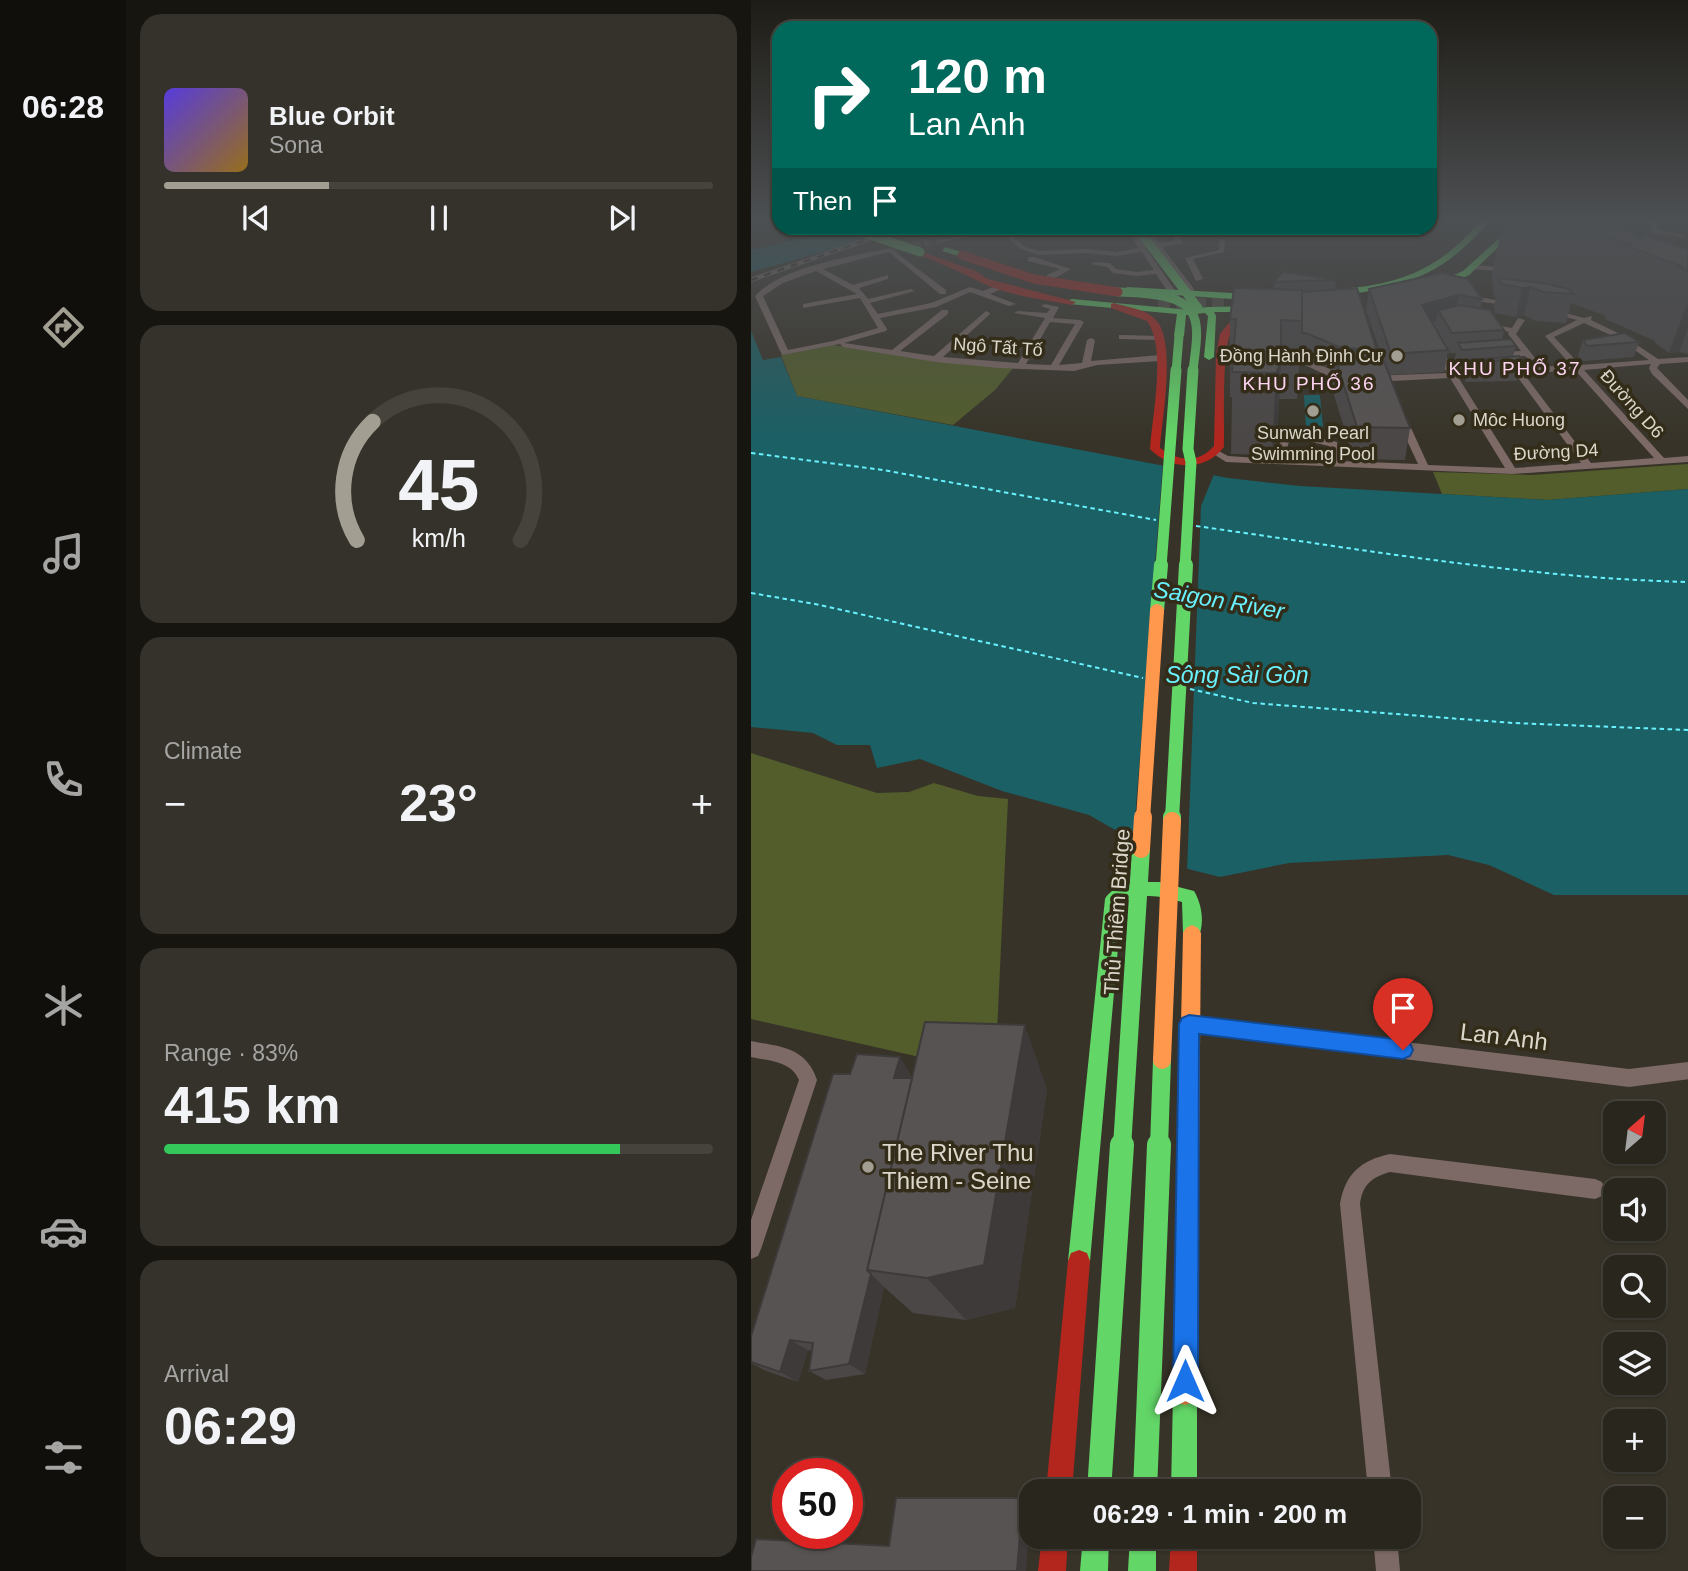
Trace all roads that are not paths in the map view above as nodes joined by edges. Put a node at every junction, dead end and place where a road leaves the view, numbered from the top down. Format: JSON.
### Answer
{"nodes":[{"id":1,"x":759,"y":295,"type":"edge"},
{"id":2,"x":862,"y":295,"type":"edge"},
{"id":3,"x":882,"y":295,"type":"edge"},
{"id":4,"x":955,"y":295,"type":"edge"},
{"id":5,"x":987,"y":295,"type":"edge"},
{"id":6,"x":1042,"y":295,"type":"edge"},
{"id":7,"x":1071,"y":295,"type":"edge"},
{"id":8,"x":1156,"y":295,"type":"tunnel mouth"},
{"id":9,"x":1159,"y":295,"type":"edge"},
{"id":10,"x":1174,"y":295,"type":"tunnel mouth"},
{"id":11,"x":1181,"y":295,"type":"edge"},
{"id":12,"x":1183,"y":295,"type":"edge"},
{"id":13,"x":1188,"y":295,"type":"edge"},
{"id":14,"x":1188,"y":295,"type":"edge"},
{"id":15,"x":1194,"y":295,"type":"edge"},
{"id":16,"x":1194,"y":295,"type":"edge"},
{"id":17,"x":1384,"y":295,"type":"edge"},
{"id":18,"x":1403,"y":295,"type":"edge"},
{"id":19,"x":1470,"y":295,"type":"edge"},
{"id":20,"x":1487,"y":295,"type":"edge"},
{"id":21,"x":865,"y":298,"type":"junction"},
{"id":22,"x":1229,"y":299,"type":"junction"},
{"id":23,"x":1012,"y":303,"type":"dead end"},
{"id":24,"x":1278,"y":304,"type":"junction"},
{"id":25,"x":806,"y":306,"type":"dead end"},
{"id":26,"x":1045,"y":306,"type":"dead end"},
{"id":27,"x":1119,"y":306,"type":"junction"},
{"id":28,"x":1542,"y":306,"type":"edge"},
{"id":29,"x":1257,"y":309,"type":"junction"},
{"id":30,"x":945,"y":312,"type":"dead end"},
{"id":31,"x":986,"y":313,"type":"dead end"},
{"id":32,"x":1018,"y":313,"type":"dead end"},
{"id":33,"x":876,"y":317,"type":"junction"},
{"id":34,"x":1050,"y":318,"type":"junction"},
{"id":35,"x":1587,"y":318,"type":"junction"},
{"id":36,"x":1521,"y":320,"type":"dead end"},
{"id":37,"x":1466,"y":321,"type":"edge"},
{"id":38,"x":1477,"y":323,"type":"edge"},
{"id":39,"x":1512,"y":330,"type":"junction"},
{"id":40,"x":1210,"y":331,"type":"junction"},
{"id":41,"x":1179,"y":336,"type":"junction"},
{"id":42,"x":1122,"y":337,"type":"dead end"},
{"id":43,"x":1160,"y":338,"type":"junction"},
{"id":44,"x":1091,"y":340,"type":"dead end"},
{"id":45,"x":834,"y":343,"type":"junction"},
{"id":46,"x":893,"y":353,"type":"junction"},
{"id":47,"x":1527,"y":353,"type":"junction"},
{"id":48,"x":1491,"y":356,"type":"edge"},
{"id":49,"x":1160,"y":358,"type":"junction"},
{"id":50,"x":1454,"y":358,"type":"dead end"},
{"id":51,"x":936,"y":359,"type":"junction"},
{"id":52,"x":1442,"y":359,"type":"junction"},
{"id":53,"x":1688,"y":359,"type":"edge"},
{"id":54,"x":1196,"y":360,"type":"junction"},
{"id":55,"x":1274,"y":361,"type":"edge"},
{"id":56,"x":1657,"y":362,"type":"junction"},
{"id":57,"x":1022,"y":365,"type":"junction"},
{"id":58,"x":1086,"y":365,"type":"junction"},
{"id":59,"x":1378,"y":366,"type":"edge"},
{"id":60,"x":1054,"y":367,"type":"junction"},
{"id":61,"x":1578,"y":368,"type":"junction"},
{"id":62,"x":1671,"y":368,"type":"junction"},
{"id":63,"x":1542,"y":370,"type":"junction"},
{"id":64,"x":1518,"y":372,"type":"junction"},
{"id":65,"x":1453,"y":377,"type":"junction"},
{"id":66,"x":1383,"y":385,"type":"junction"},
{"id":67,"x":1671,"y":388,"type":"junction"},
{"id":68,"x":1688,"y":407,"type":"edge"},
{"id":69,"x":1398,"y":411,"type":"edge"},
{"id":70,"x":1217,"y":453,"type":"junction"},
{"id":71,"x":1688,"y":459,"type":"edge"},
{"id":72,"x":1662,"y":461,"type":"junction"},
{"id":73,"x":1277,"y":462,"type":"junction"},
{"id":74,"x":1191,"y":463,"type":"junction"},
{"id":75,"x":1334,"y":465,"type":"junction"},
{"id":76,"x":1588,"y":466,"type":"junction"},
{"id":77,"x":1425,"y":468,"type":"junction"},
{"id":78,"x":1512,"y":471,"type":"junction"},
{"id":79,"x":1189,"y":1024,"type":"junction"},
{"id":80,"x":751,"y":1049,"type":"edge"},
{"id":81,"x":1688,"y":1070,"type":"edge"},
{"id":82,"x":1595,"y":1189,"type":"dead end"},
{"id":83,"x":751,"y":1249,"type":"edge"},
{"id":84,"x":1060,"y":1479,"type":"edge"},
{"id":85,"x":1100,"y":1479,"type":"edge"},
{"id":86,"x":1145,"y":1479,"type":"edge"},
{"id":87,"x":1184,"y":1479,"type":"edge"},
{"id":88,"x":1379,"y":1479,"type":"edge"},
{"id":89,"x":1054,"y":1549,"type":"edge"},
{"id":90,"x":1095,"y":1549,"type":"edge"},
{"id":91,"x":1143,"y":1549,"type":"edge"},
{"id":92,"x":1184,"y":1549,"type":"edge"},
{"id":93,"x":1386,"y":1549,"type":"edge"},
{"id":94,"x":1052,"y":1571,"type":"edge"},
{"id":95,"x":1094,"y":1571,"type":"edge"},
{"id":96,"x":1142,"y":1571,"type":"edge"},
{"id":97,"x":1183,"y":1571,"type":"edge"},
{"id":98,"x":1388,"y":1571,"type":"edge"}],
"edges":[{"from":1,"to":45,"type":"street"},
{"from":2,"to":21,"type":"street"},
{"from":3,"to":21,"type":"street"},
{"from":4,"to":33,"type":"street"},
{"from":5,"to":23,"type":"street"},
{"from":6,"to":27,"type":"main road"},
{"from":7,"to":8,"type":"main road"},
{"from":9,"to":54,"type":"main road","bridge":true},
{"from":10,"to":27,"type":"main road"},
{"from":11,"to":41,"type":"main road","name":"Thủ Thiêm Bridge"},
{"from":12,"to":40,"type":"main road"},
{"from":13,"to":54,"type":"main road","bridge":true},
{"from":14,"to":29,"type":"main road"},
{"from":15,"to":22,"type":"main road"},
{"from":16,"to":22,"type":"main road"},
{"from":17,"to":18,"type":"main road"},
{"from":19,"to":20,"type":"street"},
{"from":21,"to":25,"type":"street"},
{"from":21,"to":33,"type":"street"},
{"from":22,"to":24,"type":"main road"},
{"from":24,"to":29,"type":"main road"},
{"from":24,"to":70,"type":"main road"},
{"from":26,"to":34,"type":"street"},
{"from":27,"to":41,"type":"main road"},
{"from":27,"to":43,"type":"main road"},
{"from":28,"to":35,"type":"street"},
{"from":29,"to":40,"type":"main road"},
{"from":30,"to":46,"type":"street"},
{"from":31,"to":51,"type":"street"},
{"from":32,"to":34,"type":"street"},
{"from":33,"to":45,"type":"street"},
{"from":34,"to":57,"type":"street"},
{"from":34,"to":60,"type":"street"},
{"from":35,"to":56,"type":"street"},
{"from":35,"to":61,"type":"street","name":"Đường D6"},
{"from":35,"to":62,"type":"street"},
{"from":36,"to":39,"type":"street"},
{"from":37,"to":52,"type":"street"},
{"from":38,"to":39,"type":"street"},
{"from":39,"to":47,"type":"street"},
{"from":40,"to":74,"type":"main road"},
{"from":41,"to":85,"type":"main road","name":"Thủ Thiêm Bridge","bridge":true},
{"from":42,"to":43,"type":"street"},
{"from":43,"to":49,"type":"main road"},
{"from":44,"to":58,"type":"street"},
{"from":45,"to":46,"type":"street","name":"Ngô Tất Tố"},
{"from":46,"to":51,"type":"street","name":"Ngô Tất Tố"},
{"from":47,"to":48,"type":"street"},
{"from":47,"to":63,"type":"street"},
{"from":49,"to":58,"type":"street","name":"Ngô Tất Tố"},
{"from":49,"to":70,"type":"main road"},
{"from":50,"to":52,"type":"street"},
{"from":51,"to":57,"type":"street","name":"Ngô Tất Tố"},
{"from":52,"to":65,"type":"street"},
{"from":53,"to":62,"type":"street"},
{"from":54,"to":74,"type":"main road","bridge":true},
{"from":55,"to":66,"type":"street"},
{"from":56,"to":61,"type":"street"},
{"from":56,"to":62,"type":"street"},
{"from":56,"to":67,"type":"street"},
{"from":57,"to":60,"type":"street","name":"Ngô Tất Tố"},
{"from":58,"to":60,"type":"street","name":"Ngô Tất Tố"},
{"from":59,"to":66,"type":"street"},
{"from":61,"to":63,"type":"street"},
{"from":61,"to":72,"type":"street","name":"Đường D6"},
{"from":62,"to":67,"type":"street"},
{"from":63,"to":64,"type":"street"},
{"from":64,"to":65,"type":"street"},
{"from":64,"to":76,"type":"street"},
{"from":65,"to":66,"type":"street"},
{"from":65,"to":78,"type":"street"},
{"from":67,"to":68,"type":"street"},
{"from":69,"to":77,"type":"street"},
{"from":70,"to":73,"type":"street","name":"Đường D4"},
{"from":71,"to":72,"type":"street","name":"Đường D4"},
{"from":72,"to":76,"type":"street","name":"Đường D4"},
{"from":73,"to":75,"type":"street","name":"Đường D4"},
{"from":73,"to":75,"type":"street"},
{"from":74,"to":86,"type":"main road","bridge":true},
{"from":75,"to":77,"type":"street","name":"Đường D4"},
{"from":76,"to":78,"type":"street","name":"Đường D4"},
{"from":77,"to":78,"type":"street","name":"Đường D4"},
{"from":79,"to":81,"type":"street","name":"Lan Anh"},
{"from":79,"to":84,"type":"main road"},
{"from":79,"to":87,"type":"main road"},
{"from":80,"to":83,"type":"street"},
{"from":82,"to":88,"type":"street"},
{"from":89,"to":94,"type":"main road"},
{"from":90,"to":95,"type":"main road"},
{"from":91,"to":96,"type":"main road"},
{"from":92,"to":97,"type":"main road"},
{"from":93,"to":98,"type":"street"}]}
